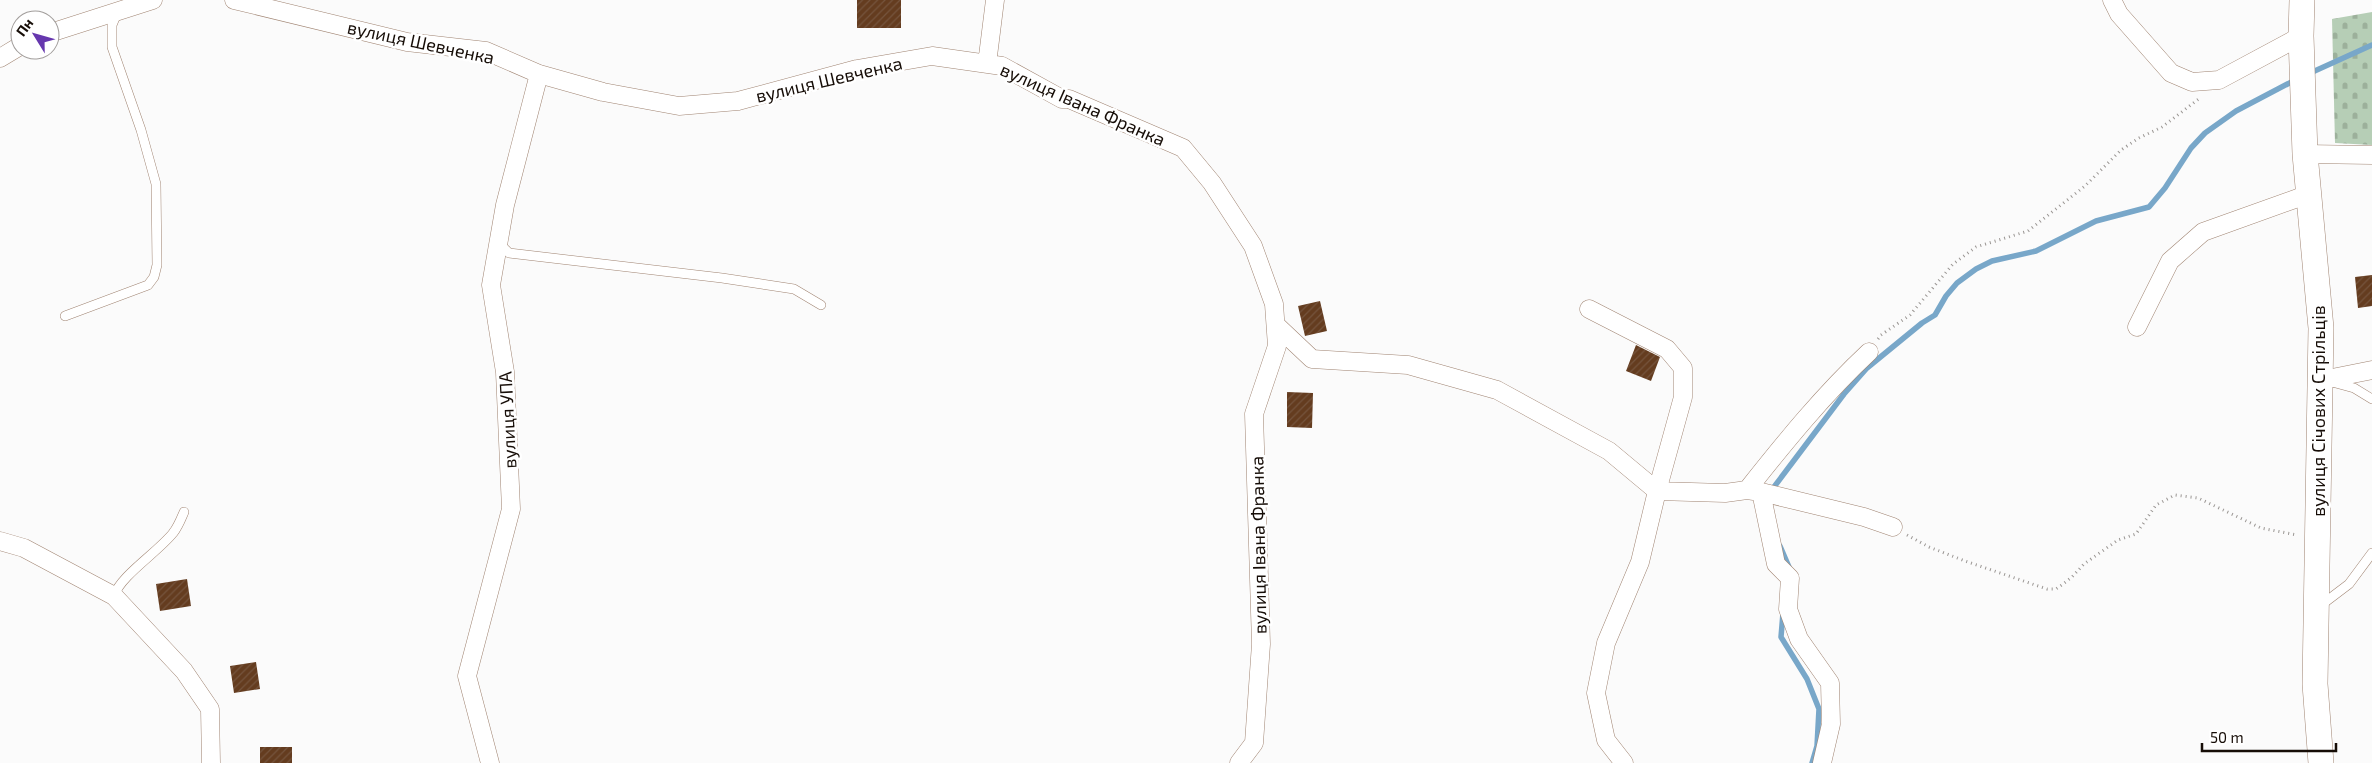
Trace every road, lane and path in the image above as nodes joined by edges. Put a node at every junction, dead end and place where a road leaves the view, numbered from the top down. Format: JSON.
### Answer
{"nodes":[{"id":1,"x":154,"y":0,"type":"edge"},
{"id":2,"x":235,"y":0,"type":"edge"},
{"id":3,"x":995,"y":0,"type":"edge"},
{"id":4,"x":2112,"y":0,"type":"edge"},
{"id":5,"x":2302,"y":0,"type":"edge"},
{"id":6,"x":117,"y":13,"type":"junction"},
{"id":7,"x":60,"y":30,"type":"edge"},
{"id":8,"x":2301,"y":42,"type":"junction"},
{"id":9,"x":987,"y":64,"type":"junction"},
{"id":10,"x":539,"y":74,"type":"junction"},
{"id":11,"x":2219,"y":80,"type":"junction"},
{"id":12,"x":2305,"y":154,"type":"junction"},
{"id":13,"x":2372,"y":154,"type":"edge"},
{"id":14,"x":2309,"y":194,"type":"junction"},
{"id":15,"x":498,"y":243,"type":"junction"},
{"id":16,"x":820,"y":305,"type":"dead end"},
{"id":17,"x":1589,"y":309,"type":"dead end"},
{"id":18,"x":65,"y":316,"type":"dead end"},
{"id":19,"x":1276,"y":326,"type":"junction"},
{"id":20,"x":2137,"y":327,"type":"dead end"},
{"id":21,"x":1870,"y":352,"type":"joint"},
{"id":22,"x":2372,"y":370,"type":"edge"},
{"id":23,"x":2322,"y":380,"type":"junction"},
{"id":24,"x":2372,"y":399,"type":"edge"},
{"id":25,"x":1658,"y":490,"type":"junction"},
{"id":26,"x":1754,"y":491,"type":"junction"},
{"id":27,"x":184,"y":512,"type":"dead end"},
{"id":28,"x":1893,"y":527,"type":"joint"},
{"id":29,"x":2317,"y":540,"type":"junction"},
{"id":30,"x":0,"y":541,"type":"edge"},
{"id":31,"x":2372,"y":553,"type":"edge"},
{"id":32,"x":114,"y":596,"type":"junction"},
{"id":33,"x":2317,"y":608,"type":"junction"},
{"id":34,"x":211,"y":763,"type":"edge"},
{"id":35,"x":490,"y":763,"type":"edge"},
{"id":36,"x":1239,"y":763,"type":"edge"},
{"id":37,"x":1624,"y":763,"type":"edge"},
{"id":38,"x":1822,"y":763,"type":"edge"},
{"id":39,"x":2321,"y":763,"type":"edge"}],
"edges":[{"from":1,"to":6,"type":"street"},
{"from":2,"to":10,"type":"street","name":"вулиця Шевченка"},
{"from":3,"to":9,"type":"street"},
{"from":4,"to":11,"type":"street"},
{"from":5,"to":8,"type":"street","name":"вулиця Січових Стрільців"},
{"from":6,"to":7,"type":"street"},
{"from":6,"to":18,"type":"lane"},
{"from":8,"to":11,"type":"street"},
{"from":8,"to":12,"type":"street","name":"вулиця Січових Стрільців"},
{"from":9,"to":10,"type":"street","name":"вулиця Шевченка"},
{"from":9,"to":19,"type":"street","name":"вулиця Івана Франка"},
{"from":10,"to":15,"type":"street","name":"вулиця УПА"},
{"from":11,"to":21,"type":"path"},
{"from":12,"to":13,"type":"street"},
{"from":12,"to":14,"type":"street","name":"вулиця Січових Стрільців"},
{"from":14,"to":20,"type":"street"},
{"from":14,"to":23,"type":"street","name":"вулиця Січових Стрільців"},
{"from":15,"to":16,"type":"lane"},
{"from":15,"to":35,"type":"street","name":"вулиця УПА"},
{"from":17,"to":25,"type":"street"},
{"from":19,"to":25,"type":"street"},
{"from":19,"to":36,"type":"street","name":"вулиця Івана Франка"},
{"from":21,"to":26,"type":"street"},
{"from":22,"to":23,"type":"street"},
{"from":23,"to":24,"type":"lane"},
{"from":23,"to":29,"type":"street","name":"вулиця Січових Стрільців"},
{"from":25,"to":26,"type":"street"},
{"from":25,"to":37,"type":"street"},
{"from":26,"to":28,"type":"street"},
{"from":26,"to":38,"type":"street"},
{"from":27,"to":32,"type":"lane"},
{"from":28,"to":29,"type":"path"},
{"from":29,"to":33,"type":"street","name":"вулиця Січових Стрільців"},
{"from":30,"to":32,"type":"street"},
{"from":31,"to":33,"type":"lane"},
{"from":32,"to":34,"type":"street"},
{"from":33,"to":39,"type":"street","name":"вулиця Січових Стрільців"}]}
